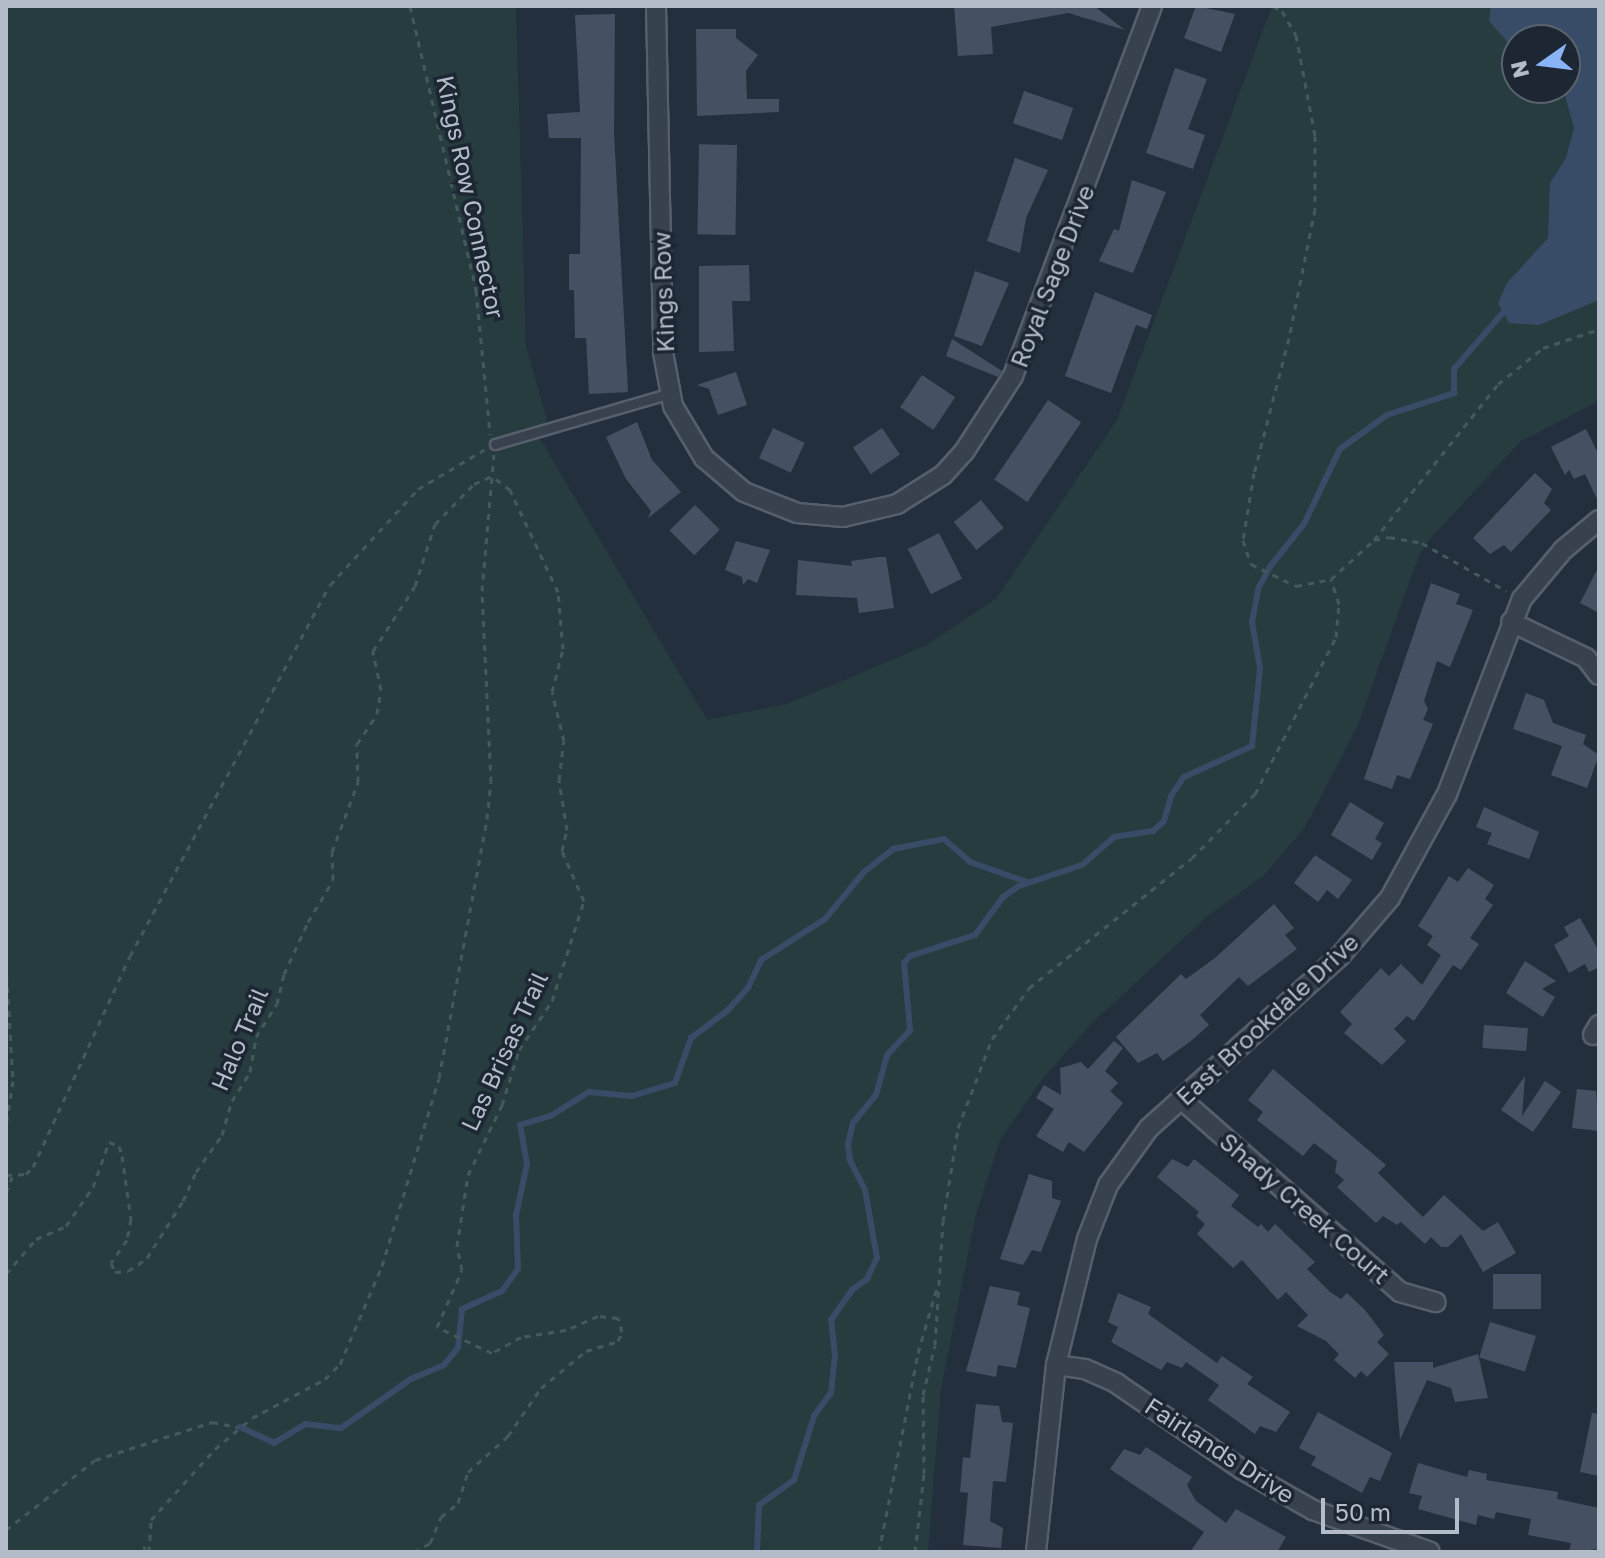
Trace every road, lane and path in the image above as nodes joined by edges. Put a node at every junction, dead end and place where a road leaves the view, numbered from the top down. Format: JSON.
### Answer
{"nodes":[{"id":1,"x":410,"y":6,"type":"edge"},
{"id":2,"x":656,"y":6,"type":"edge"},
{"id":3,"x":1152,"y":6,"type":"edge"},
{"id":4,"x":1273,"y":6,"type":"edge"},
{"id":5,"x":1599,"y":329,"type":"edge"},
{"id":6,"x":670,"y":393,"type":"junction"},
{"id":7,"x":495,"y":444,"type":"junction"},
{"id":8,"x":492,"y":476,"type":"junction"},
{"id":9,"x":797,"y":513,"type":"joint"},
{"id":10,"x":1599,"y":520,"type":"edge"},
{"id":11,"x":1374,"y":540,"type":"junction"},
{"id":12,"x":1331,"y":579,"type":"junction"},
{"id":13,"x":1522,"y":599,"type":"junction"},
{"id":14,"x":1511,"y":622,"type":"junction"},
{"id":15,"x":1599,"y":675,"type":"edge"},
{"id":16,"x":6,"y":963,"type":"edge"},
{"id":17,"x":1181,"y":1099,"type":"junction"},
{"id":18,"x":6,"y":1125,"type":"edge"},
{"id":19,"x":6,"y":1175,"type":"edge"},
{"id":20,"x":12,"y":1177,"type":"junction"},
{"id":21,"x":6,"y":1193,"type":"edge"},
{"id":22,"x":6,"y":1274,"type":"edge"},
{"id":23,"x":939,"y":1284,"type":"junction"},
{"id":24,"x":1436,"y":1302,"type":"dead end"},
{"id":25,"x":1056,"y":1365,"type":"junction"},
{"id":26,"x":240,"y":1427,"type":"junction"},
{"id":27,"x":6,"y":1530,"type":"edge"},
{"id":28,"x":147,"y":1537,"type":"junction"},
{"id":29,"x":144,"y":1552,"type":"edge"},
{"id":30,"x":149,"y":1552,"type":"edge"},
{"id":31,"x":414,"y":1552,"type":"edge"},
{"id":32,"x":879,"y":1552,"type":"edge"},
{"id":33,"x":915,"y":1552,"type":"edge"},
{"id":34,"x":1036,"y":1552,"type":"edge"},
{"id":35,"x":1430,"y":1552,"type":"edge"}],
"edges":[{"from":1,"to":7,"type":"path","name":"Kings Row Connector"},
{"from":2,"to":6,"type":"street","name":"Kings Row"},
{"from":3,"to":9,"type":"street","name":"Royal Sage Drive"},
{"from":4,"to":12,"type":"path"},
{"from":5,"to":11,"type":"path"},
{"from":6,"to":7,"type":"lane"},
{"from":6,"to":9,"type":"street","name":"Kings Row"},
{"from":7,"to":8,"type":"path","name":"Kings Row Connector"},
{"from":7,"to":20,"type":"path"},
{"from":8,"to":22,"type":"path","name":"Halo Trail"},
{"from":8,"to":26,"type":"path","name":"Kings Row Connector"},
{"from":8,"to":31,"type":"path","name":"Las Brisas Trail"},
{"from":10,"to":13,"type":"street","name":"East Brookdale Drive"},
{"from":11,"to":12,"type":"path"},
{"from":11,"to":13,"type":"path"},
{"from":12,"to":23,"type":"path"},
{"from":13,"to":14,"type":"street","name":"East Brookdale Drive"},
{"from":14,"to":15,"type":"street"},
{"from":14,"to":17,"type":"street","name":"East Brookdale Drive"},
{"from":16,"to":18,"type":"path"},
{"from":17,"to":24,"type":"street","name":"Shady Creek Court"},
{"from":17,"to":25,"type":"street","name":"East Brookdale Drive"},
{"from":19,"to":20,"type":"path"},
{"from":20,"to":21,"type":"path"},
{"from":23,"to":32,"type":"path"},
{"from":23,"to":33,"type":"path"},
{"from":25,"to":34,"type":"street","name":"East Brookdale Drive"},
{"from":25,"to":35,"type":"street","name":"Fairlands Drive"},
{"from":26,"to":27,"type":"path"},
{"from":26,"to":28,"type":"path","name":"Kings Row Connector"},
{"from":28,"to":29,"type":"path","name":"Kings Row Connector"},
{"from":28,"to":30,"type":"path"}]}
